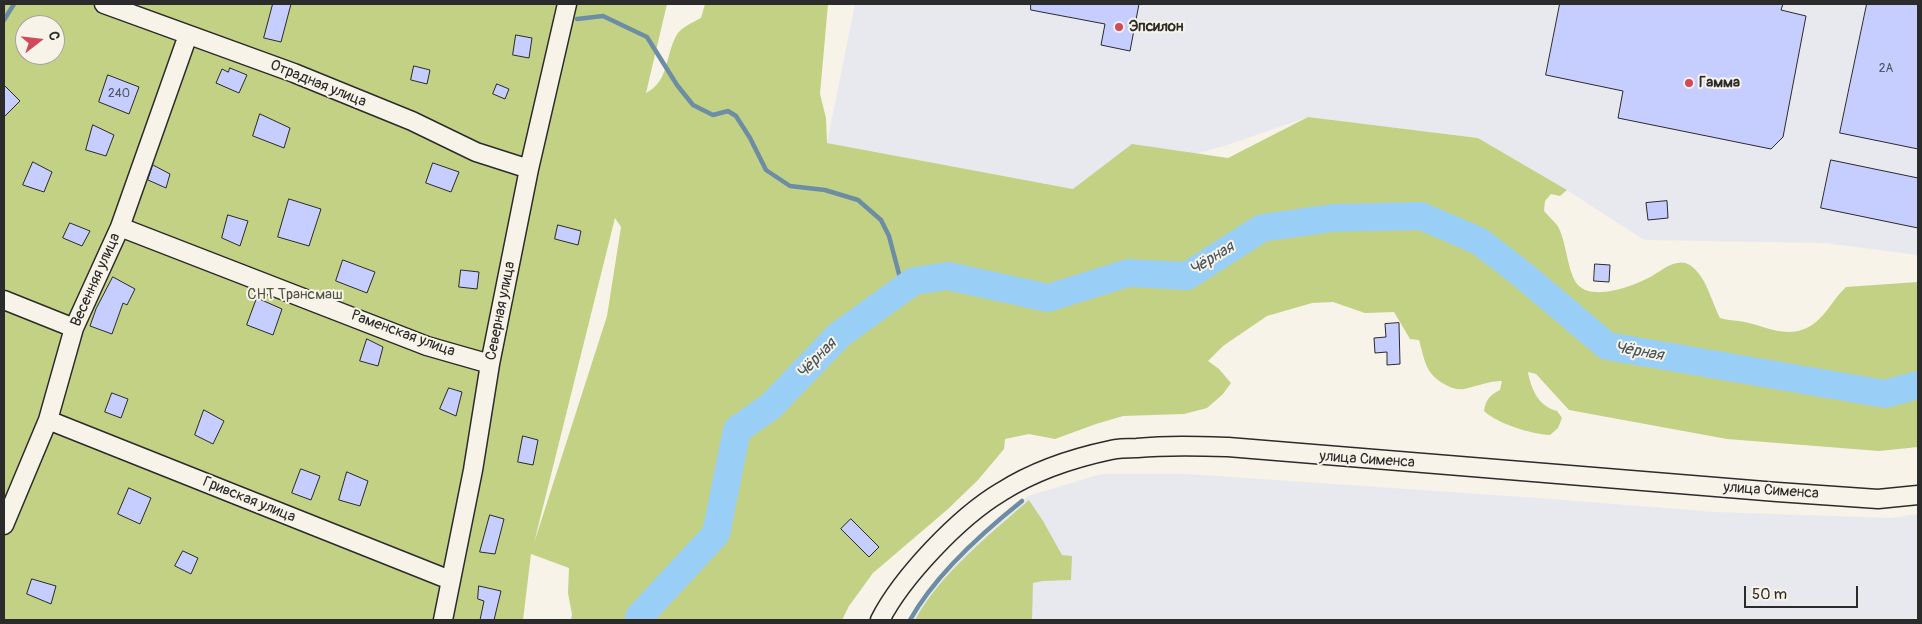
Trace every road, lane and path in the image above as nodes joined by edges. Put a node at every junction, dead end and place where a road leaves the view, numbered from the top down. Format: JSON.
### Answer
{"nodes":[{"id":1,"x":104,"y":4,"type":"edge"},
{"id":2,"x":567,"y":4,"type":"edge"},
{"id":3,"x":188,"y":34,"type":"junction"},
{"id":4,"x":529,"y":169,"type":"junction"},
{"id":5,"x":120,"y":227,"type":"junction"},
{"id":6,"x":4,"y":300,"type":"edge"},
{"id":7,"x":74,"y":328,"type":"junction"},
{"id":8,"x":490,"y":364,"type":"junction"},
{"id":9,"x":48,"y":420,"type":"junction"},
{"id":10,"x":1918,"y":495,"type":"edge"},
{"id":11,"x":4,"y":525,"type":"edge"},
{"id":12,"x":450,"y":580,"type":"junction"},
{"id":13,"x":443,"y":620,"type":"edge"},
{"id":14,"x":880,"y":620,"type":"edge"}],
"edges":[{"from":1,"to":3,"type":"street","name":"Отрадная улица"},
{"from":2,"to":4,"type":"street","name":"Северная улица"},
{"from":3,"to":4,"type":"street","name":"Отрадная улица"},
{"from":3,"to":5,"type":"street","name":"Весенняя улица"},
{"from":4,"to":8,"type":"street","name":"Северная улица"},
{"from":5,"to":7,"type":"street","name":"Весенняя улица"},
{"from":5,"to":8,"type":"street","name":"Раменская улица"},
{"from":6,"to":7,"type":"street"},
{"from":7,"to":9,"type":"street","name":"Весенняя улица"},
{"from":8,"to":12,"type":"street","name":"Северная улица"},
{"from":9,"to":11,"type":"street","name":"Весенняя улица"},
{"from":9,"to":12,"type":"street","name":"Гривская улица"},
{"from":10,"to":14,"type":"street","name":"улица Сименса"},
{"from":12,"to":13,"type":"street","name":"Северная улица"}]}
